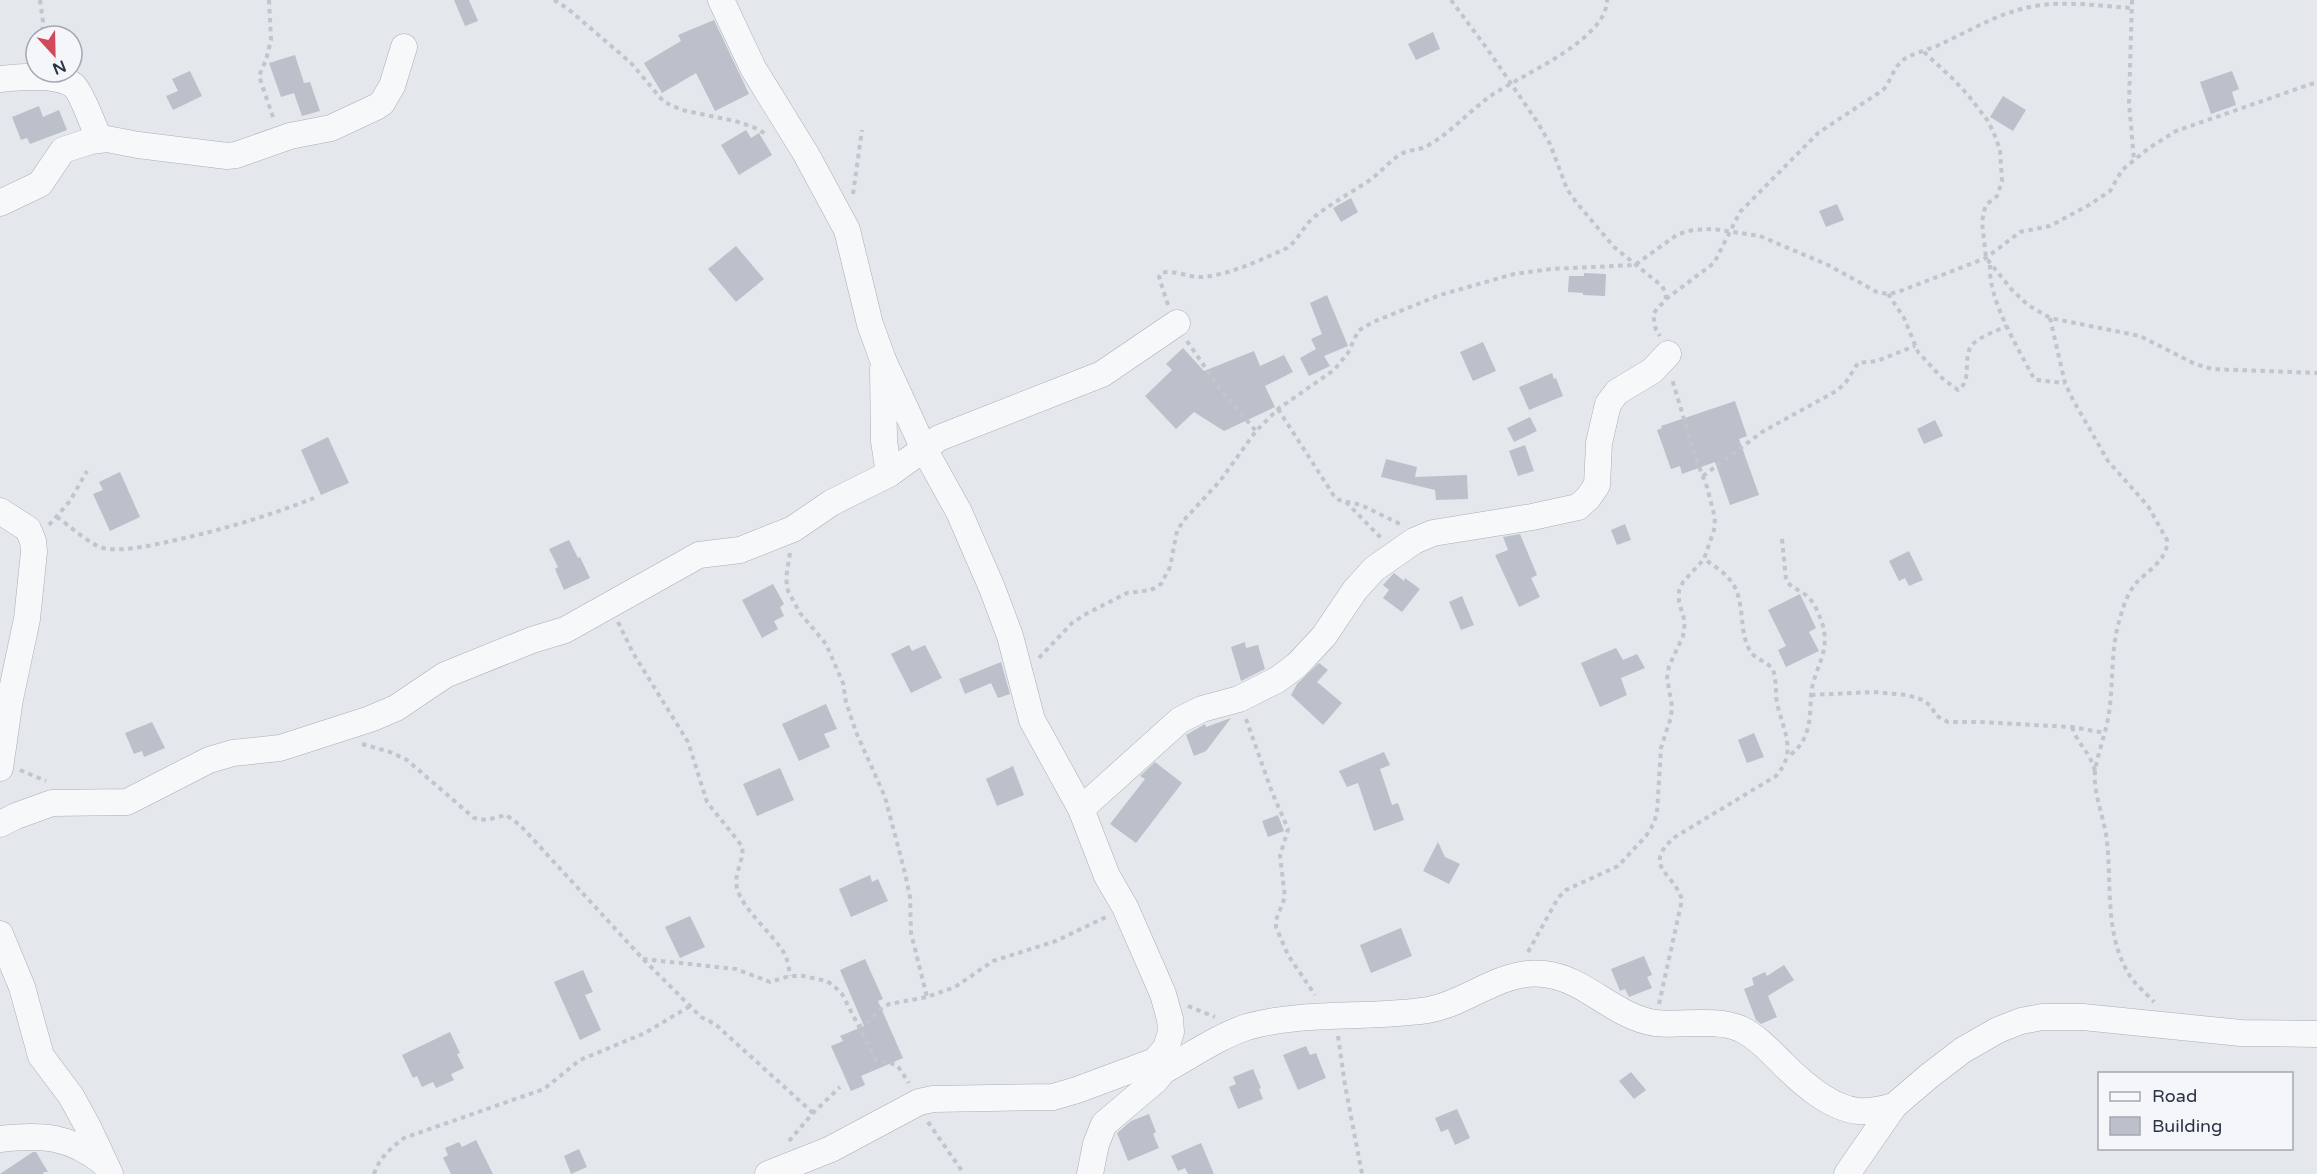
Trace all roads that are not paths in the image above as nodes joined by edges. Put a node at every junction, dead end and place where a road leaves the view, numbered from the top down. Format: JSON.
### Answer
{"nodes":[{"id":1,"x":722,"y":0,"type":"edge"},
{"id":2,"x":404,"y":47,"type":"dead end"},
{"id":3,"x":0,"y":79,"type":"edge"},
{"id":4,"x":99,"y":139,"type":"junction"},
{"id":5,"x":0,"y":203,"type":"edge"},
{"id":6,"x":1177,"y":323,"type":"road end"},
{"id":7,"x":1668,"y":354,"type":"dead end"},
{"id":8,"x":884,"y":360,"type":"junction"},
{"id":9,"x":923,"y":447,"type":"junction"},
{"id":10,"x":889,"y":474,"type":"junction"},
{"id":11,"x":0,"y":512,"type":"edge"},
{"id":12,"x":0,"y":768,"type":"edge"},
{"id":13,"x":1081,"y":809,"type":"junction"},
{"id":14,"x":0,"y":824,"type":"edge"},
{"id":15,"x":0,"y":934,"type":"edge"},
{"id":16,"x":2317,"y":1034,"type":"edge"},
{"id":17,"x":1164,"y":1060,"type":"junction"},
{"id":18,"x":1894,"y":1106,"type":"junction"},
{"id":19,"x":0,"y":1139,"type":"edge"},
{"id":20,"x":107,"y":1169,"type":"edge"},
{"id":21,"x":768,"y":1174,"type":"edge"},
{"id":22,"x":1090,"y":1174,"type":"edge"},
{"id":23,"x":1847,"y":1174,"type":"edge"}],
"edges":[{"from":1,"to":8,"type":"street"},
{"from":2,"to":4,"type":"street"},
{"from":3,"to":4,"type":"street"},
{"from":4,"to":5,"type":"street"},
{"from":6,"to":9,"type":"street"},
{"from":7,"to":13,"type":"street"},
{"from":8,"to":9,"type":"street"},
{"from":8,"to":10,"type":"street"},
{"from":9,"to":10,"type":"street"},
{"from":9,"to":13,"type":"street"},
{"from":10,"to":14,"type":"street"},
{"from":11,"to":12,"type":"street"},
{"from":13,"to":17,"type":"street"},
{"from":15,"to":20,"type":"street"},
{"from":16,"to":18,"type":"street"},
{"from":17,"to":18,"type":"street"},
{"from":17,"to":21,"type":"street"},
{"from":17,"to":22,"type":"street"},
{"from":18,"to":23,"type":"street"},
{"from":19,"to":20,"type":"street"}]}
